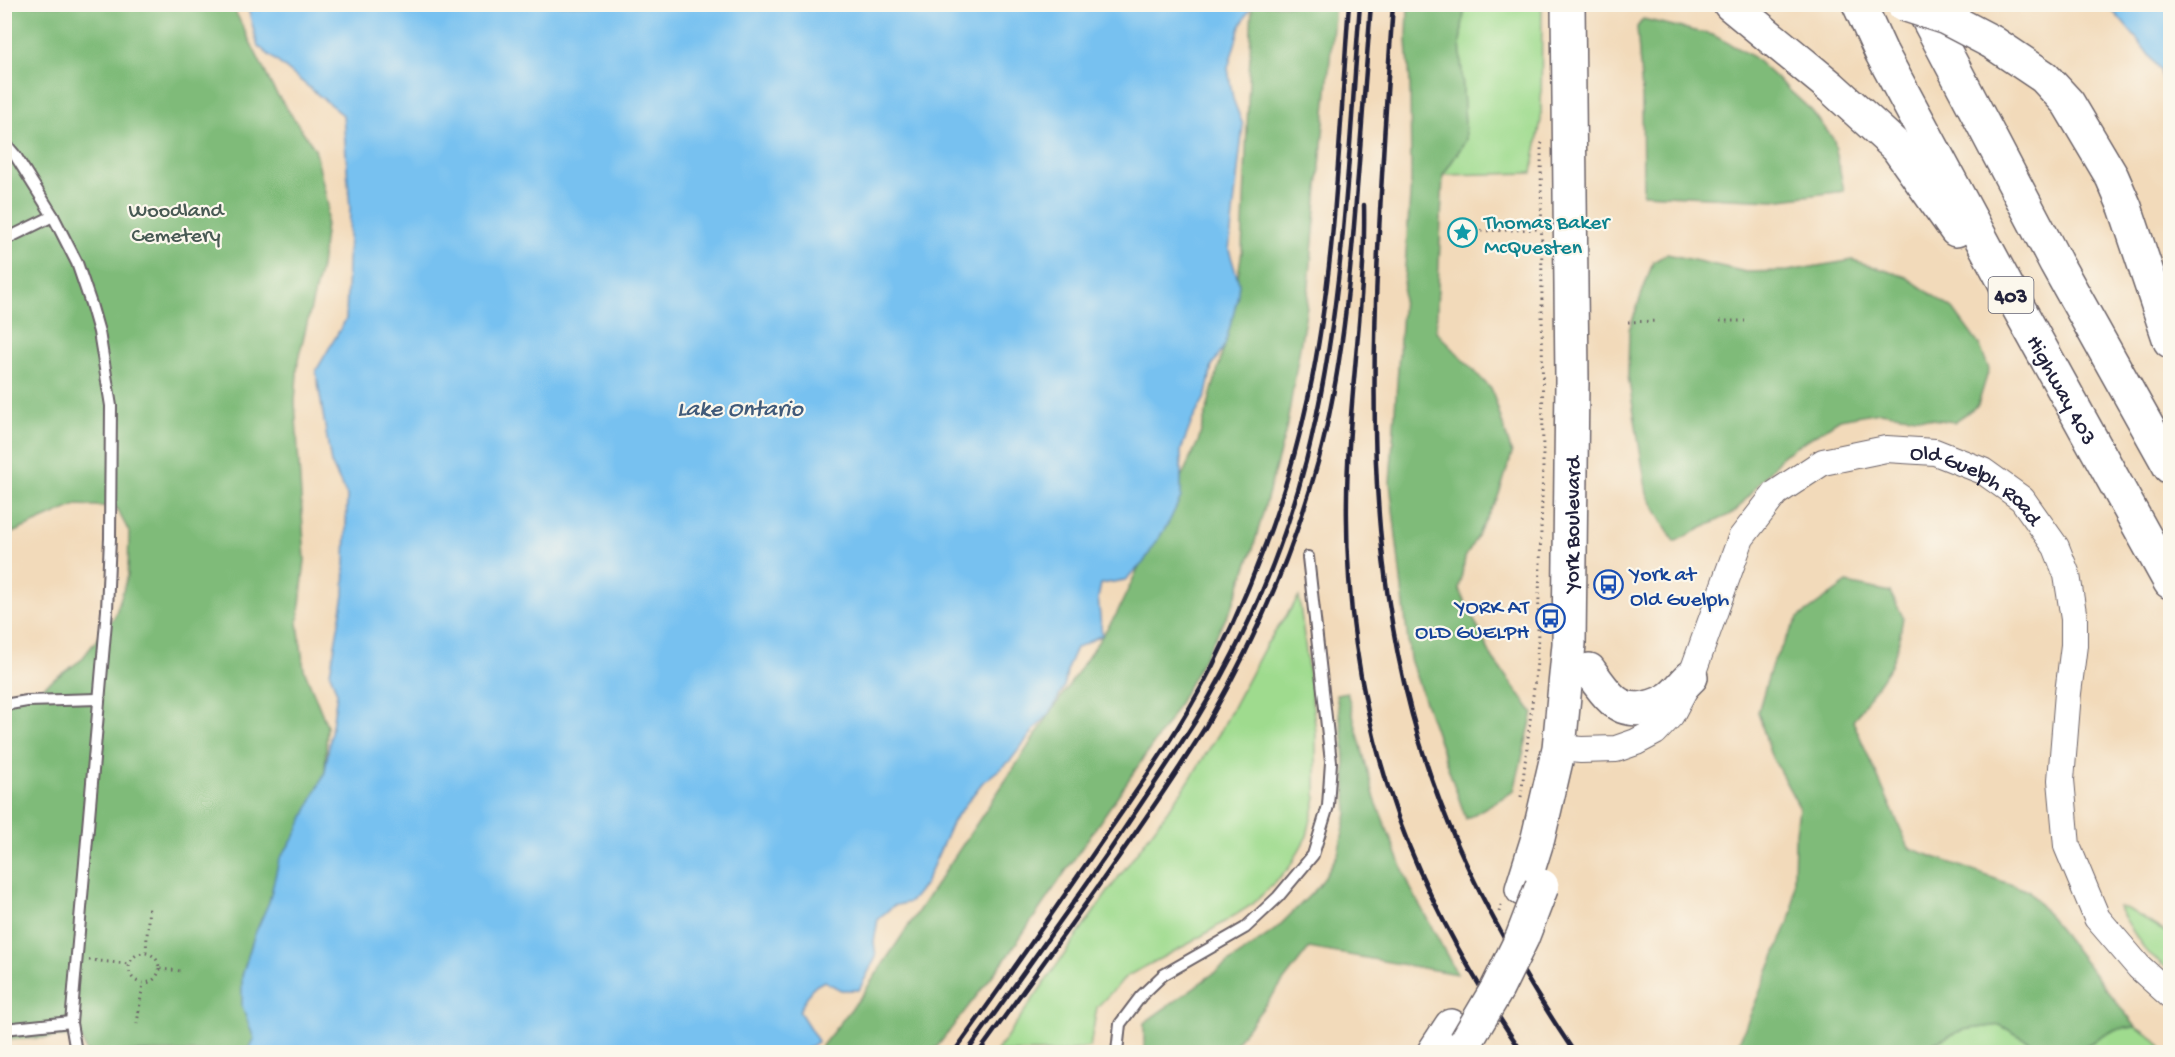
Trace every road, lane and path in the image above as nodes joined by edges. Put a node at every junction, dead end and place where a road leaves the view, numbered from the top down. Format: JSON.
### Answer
{"nodes":[{"id":1,"x":1568,"y":4,"type":"edge"},
{"id":2,"x":1583,"y":4,"type":"edge"},
{"id":3,"x":1730,"y":4,"type":"edge"},
{"id":4,"x":1859,"y":4,"type":"edge"},
{"id":5,"x":1903,"y":4,"type":"edge"},
{"id":6,"x":1920,"y":4,"type":"edge"},
{"id":7,"x":1546,"y":135,"type":"dead end"},
{"id":8,"x":4,"y":142,"type":"edge"},
{"id":9,"x":53,"y":216,"type":"junction"},
{"id":10,"x":1540,"y":229,"type":"junction"},
{"id":11,"x":1481,"y":231,"type":"dead end"},
{"id":12,"x":4,"y":240,"type":"edge"},
{"id":13,"x":1658,"y":321,"type":"dead end"},
{"id":14,"x":1720,"y":321,"type":"dead end"},
{"id":15,"x":1745,"y":321,"type":"dead end"},
{"id":16,"x":1628,"y":322,"type":"dead end"},
{"id":17,"x":2170,"y":341,"type":"edge"},
{"id":18,"x":2170,"y":467,"type":"edge"},
{"id":19,"x":2126,"y":504,"type":"junction"},
{"id":20,"x":1308,"y":556,"type":"dead end"},
{"id":21,"x":2170,"y":582,"type":"edge"},
{"id":22,"x":1589,"y":670,"type":"junction"},
{"id":23,"x":1691,"y":677,"type":"junction"},
{"id":24,"x":99,"y":699,"type":"junction"},
{"id":25,"x":4,"y":705,"type":"edge"},
{"id":26,"x":1570,"y":749,"type":"junction"},
{"id":27,"x":1520,"y":805,"type":"dead end"},
{"id":28,"x":1523,"y":889,"type":"junction"},
{"id":29,"x":149,"y":905,"type":"dead end"},
{"id":30,"x":1498,"y":912,"type":"dead end"},
{"id":31,"x":146,"y":952,"type":"junction"},
{"id":32,"x":77,"y":959,"type":"junction"},
{"id":33,"x":129,"y":964,"type":"junction"},
{"id":34,"x":160,"y":969,"type":"junction"},
{"id":35,"x":182,"y":970,"type":"dead end"},
{"id":36,"x":142,"y":983,"type":"junction"},
{"id":37,"x":2170,"y":995,"type":"edge"},
{"id":38,"x":71,"y":1022,"type":"junction"},
{"id":39,"x":137,"y":1024,"type":"dead end"},
{"id":40,"x":4,"y":1029,"type":"edge"},
{"id":41,"x":1452,"y":1043,"type":"edge"},
{"id":42,"x":76,"y":1053,"type":"edge"},
{"id":43,"x":1117,"y":1053,"type":"edge"}],
"edges":[{"from":1,"to":26,"type":"main road","name":"York Boulevard"},
{"from":2,"to":22,"type":"main road","name":"York Boulevard"},
{"from":3,"to":19,"type":"main road"},
{"from":4,"to":19,"type":"main road","name":"Highway 403","number":"403"},
{"from":5,"to":17,"type":"main road","bridge":true},
{"from":6,"to":18,"type":"main road","number":"403"},
{"from":7,"to":10,"type":"path"},
{"from":8,"to":9,"type":"lane"},
{"from":9,"to":12,"type":"lane"},
{"from":9,"to":24,"type":"lane"},
{"from":10,"to":11,"type":"path"},
{"from":10,"to":27,"type":"path"},
{"from":13,"to":16,"type":"path"},
{"from":14,"to":15,"type":"path"},
{"from":19,"to":21,"type":"main road","name":"Highway 403","number":"403"},
{"from":20,"to":43,"type":"lane"},
{"from":22,"to":23,"type":"main road"},
{"from":22,"to":26,"type":"main road","name":"York Boulevard"},
{"from":23,"to":26,"type":"street","name":"Old Guelph Road"},
{"from":23,"to":37,"type":"street","name":"Old Guelph Road"},
{"from":24,"to":25,"type":"lane"},
{"from":24,"to":32,"type":"lane"},
{"from":26,"to":28,"type":"main road","name":"York Boulevard"},
{"from":28,"to":30,"type":"path"},
{"from":28,"to":41,"type":"main road","name":"York Boulevard"},
{"from":29,"to":31,"type":"path"},
{"from":31,"to":33,"type":"path"},
{"from":31,"to":34,"type":"path"},
{"from":32,"to":33,"type":"path"},
{"from":32,"to":38,"type":"lane"},
{"from":33,"to":36,"type":"path"},
{"from":34,"to":35,"type":"path"},
{"from":34,"to":36,"type":"path"},
{"from":36,"to":39,"type":"path"},
{"from":38,"to":40,"type":"lane"},
{"from":38,"to":42,"type":"lane"}]}
